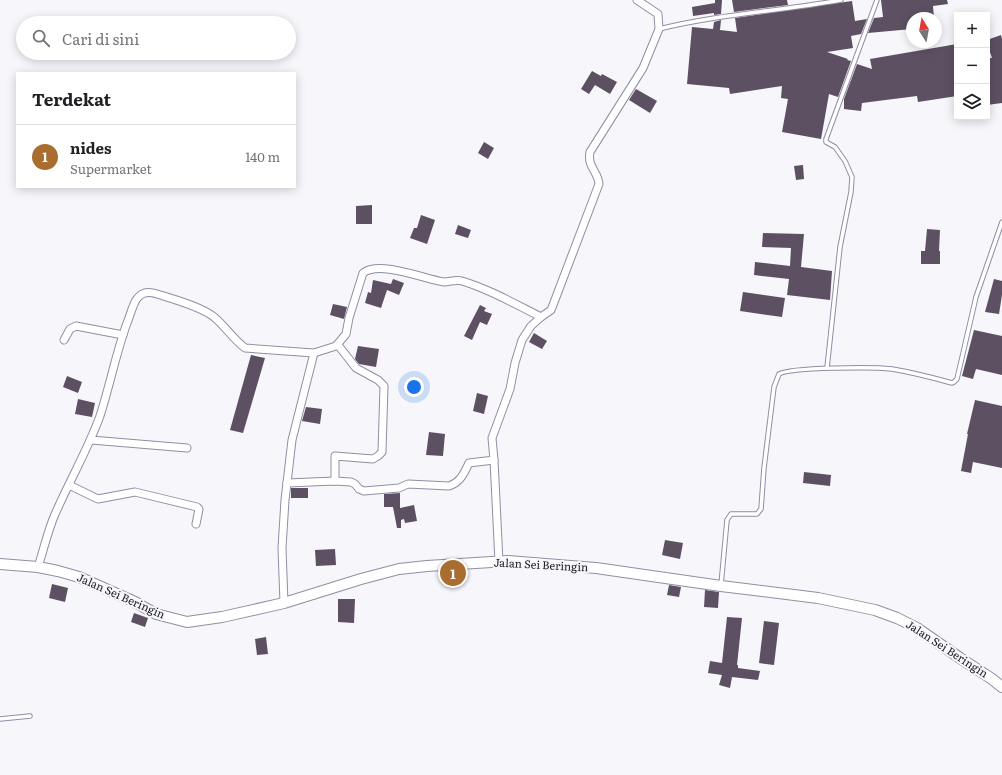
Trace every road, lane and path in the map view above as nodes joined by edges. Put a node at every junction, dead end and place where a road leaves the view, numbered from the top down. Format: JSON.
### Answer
{"nodes":[{"id":1,"x":637,"y":0,"type":"edge"},
{"id":2,"x":841,"y":0,"type":"edge"},
{"id":3,"x":877,"y":0,"type":"edge"},
{"id":4,"x":659,"y":29,"type":"junction"},
{"id":5,"x":1002,"y":222,"type":"edge"},
{"id":6,"x":540,"y":317,"type":"junction"},
{"id":7,"x":122,"y":335,"type":"junction"},
{"id":8,"x":64,"y":340,"type":"dead end"},
{"id":9,"x":338,"y":345,"type":"junction"},
{"id":10,"x":314,"y":353,"type":"junction"},
{"id":11,"x":827,"y":368,"type":"junction"},
{"id":12,"x":91,"y":440,"type":"junction"},
{"id":13,"x":187,"y":448,"type":"dead end"},
{"id":14,"x":494,"y":460,"type":"junction"},
{"id":15,"x":335,"y":481,"type":"junction"},
{"id":16,"x":288,"y":483,"type":"junction"},
{"id":17,"x":69,"y":485,"type":"junction"},
{"id":18,"x":196,"y":524,"type":"dead end"},
{"id":19,"x":499,"y":562,"type":"junction"},
{"id":20,"x":0,"y":564,"type":"edge"},
{"id":21,"x":38,"y":567,"type":"junction"},
{"id":22,"x":721,"y":586,"type":"junction"},
{"id":23,"x":284,"y":603,"type":"junction"},
{"id":24,"x":1002,"y":687,"type":"edge"},
{"id":25,"x":30,"y":716,"type":"dead end"},
{"id":26,"x":0,"y":719,"type":"edge"}],
"edges":[{"from":1,"to":4,"type":"street"},
{"from":2,"to":4,"type":"lane"},
{"from":3,"to":11,"type":"lane"},
{"from":4,"to":6,"type":"street"},
{"from":5,"to":11,"type":"lane"},
{"from":6,"to":9,"type":"street"},
{"from":6,"to":14,"type":"street"},
{"from":7,"to":8,"type":"street"},
{"from":7,"to":10,"type":"street"},
{"from":7,"to":12,"type":"street"},
{"from":9,"to":10,"type":"street"},
{"from":9,"to":15,"type":"street"},
{"from":10,"to":16,"type":"street"},
{"from":11,"to":22,"type":"lane"},
{"from":12,"to":13,"type":"street"},
{"from":12,"to":17,"type":"street"},
{"from":14,"to":15,"type":"street"},
{"from":14,"to":19,"type":"street"},
{"from":15,"to":16,"type":"street"},
{"from":16,"to":23,"type":"street"},
{"from":17,"to":18,"type":"street"},
{"from":17,"to":21,"type":"street"},
{"from":19,"to":22,"type":"street","name":"Jalan Sei Beringin"},
{"from":19,"to":23,"type":"street","name":"Jalan Sei Beringin"},
{"from":20,"to":21,"type":"street","name":"Jalan Sei Beringin"},
{"from":21,"to":23,"type":"street","name":"Jalan Sei Beringin"},
{"from":22,"to":24,"type":"street","name":"Jalan Sei Beringin"},
{"from":25,"to":26,"type":"lane"}]}
